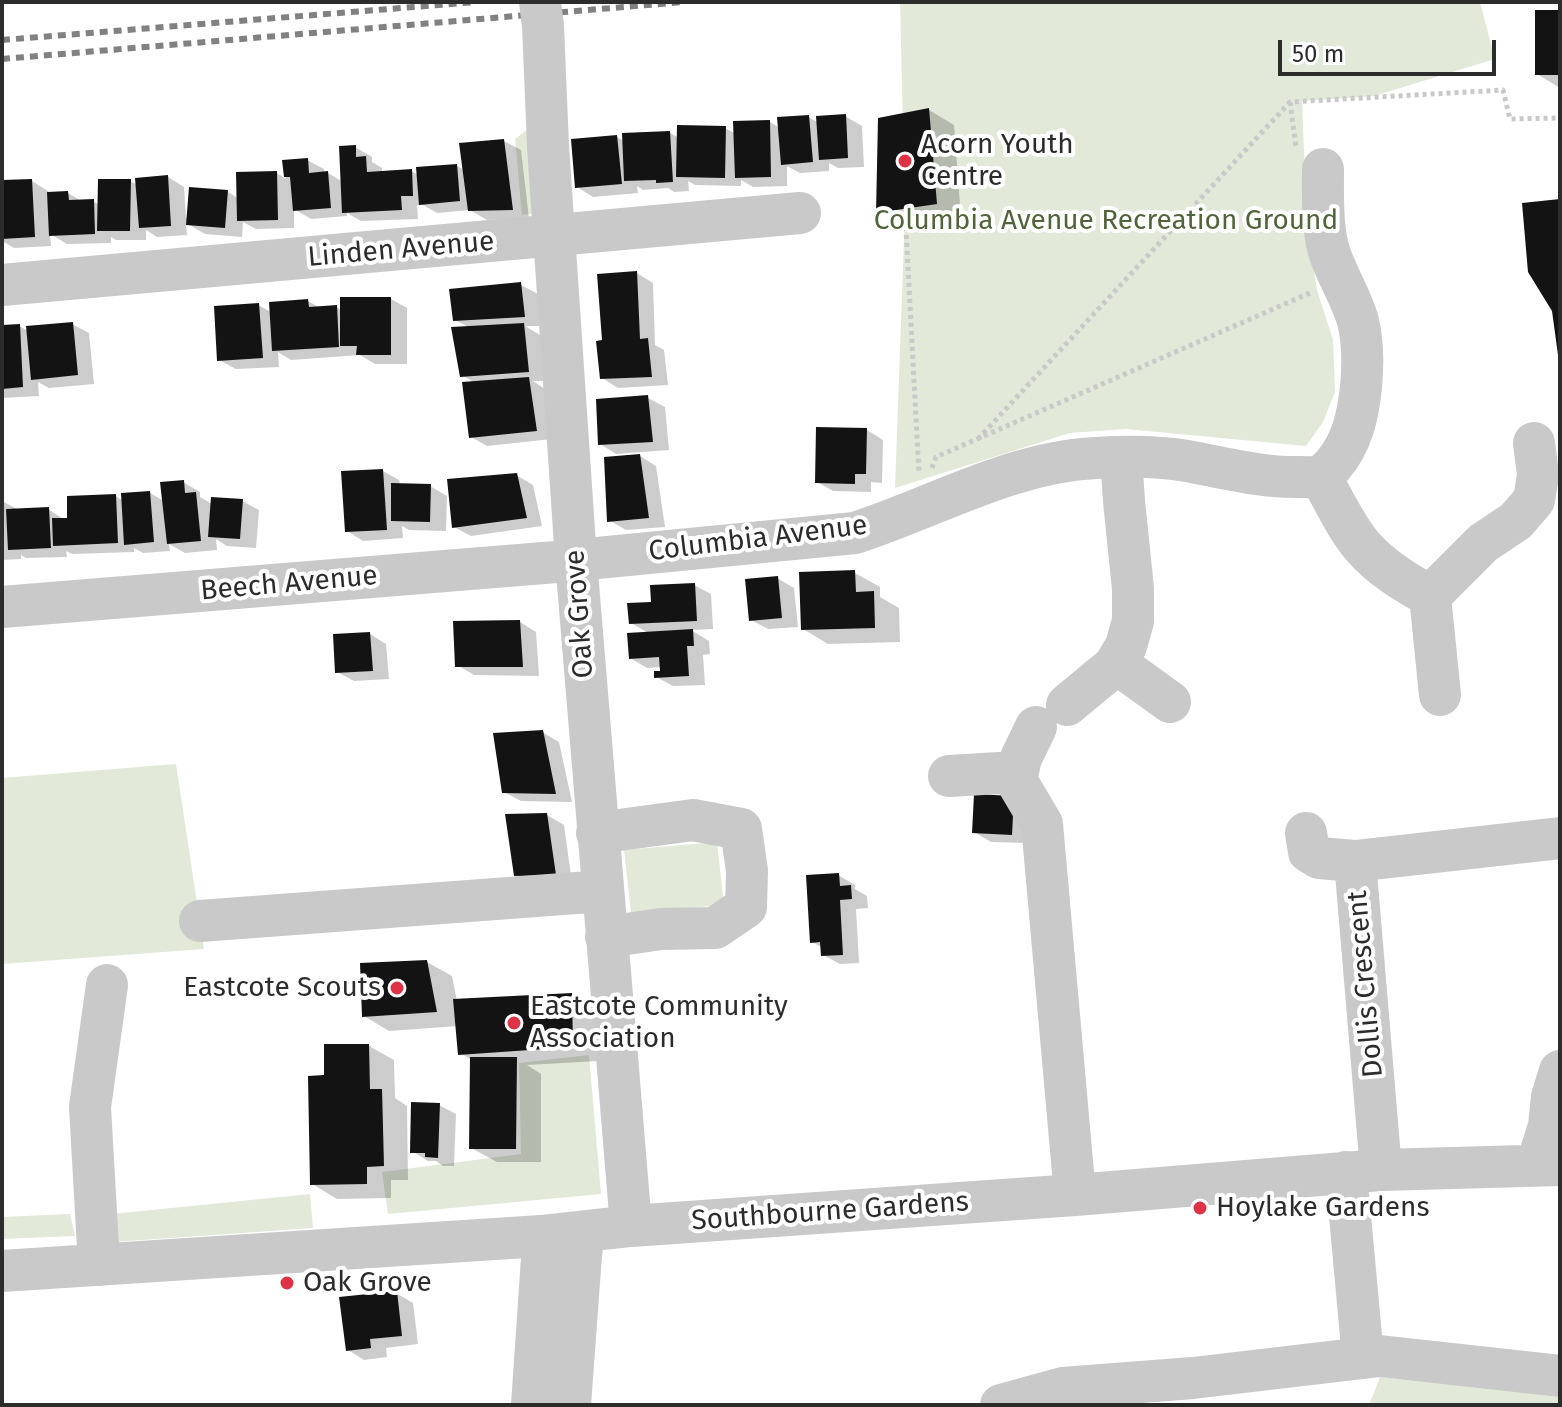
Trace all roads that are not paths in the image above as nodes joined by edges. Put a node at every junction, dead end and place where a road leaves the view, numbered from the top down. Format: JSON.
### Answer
{"nodes":[{"id":1,"x":542,"y":14,"type":"edge"},
{"id":2,"x":1310,"y":158,"type":"road end"},
{"id":3,"x":800,"y":213,"type":"dead end"},
{"id":4,"x":555,"y":236,"type":"junction"},
{"id":5,"x":2,"y":285,"type":"edge"},
{"id":6,"x":1534,"y":443,"type":"dead end"},
{"id":7,"x":1121,"y":457,"type":"junction"},
{"id":8,"x":1320,"y":476,"type":"junction"},
{"id":9,"x":576,"y":560,"type":"junction"},
{"id":10,"x":1430,"y":596,"type":"junction"},
{"id":11,"x":2,"y":607,"type":"edge"},
{"id":12,"x":1116,"y":663,"type":"junction"},
{"id":13,"x":1440,"y":695,"type":"dead end"},
{"id":14,"x":1170,"y":702,"type":"dead end"},
{"id":15,"x":1017,"y":772,"type":"junction"},
{"id":16,"x":949,"y":776,"type":"dead end"},
{"id":17,"x":597,"y":833,"type":"junction"},
{"id":18,"x":1306,"y":833,"type":"dead end"},
{"id":19,"x":1560,"y":838,"type":"edge"},
{"id":20,"x":1355,"y":861,"type":"junction"},
{"id":21,"x":603,"y":891,"type":"junction"},
{"id":22,"x":200,"y":921,"type":"dead end"},
{"id":23,"x":606,"y":937,"type":"junction"},
{"id":24,"x":107,"y":985,"type":"dead end"},
{"id":25,"x":1560,"y":1071,"type":"edge"},
{"id":26,"x":1548,"y":1165,"type":"edge"},
{"id":27,"x":1364,"y":1171,"type":"junction"},
{"id":28,"x":1075,"y":1195,"type":"junction"},
{"id":29,"x":631,"y":1226,"type":"junction"},
{"id":30,"x":584,"y":1232,"type":"junction"},
{"id":31,"x":541,"y":1236,"type":"junction"},
{"id":32,"x":99,"y":1265,"type":"junction"},
{"id":33,"x":2,"y":1271,"type":"edge"},
{"id":34,"x":1363,"y":1358,"type":"junction"},
{"id":35,"x":1560,"y":1376,"type":"edge"},
{"id":36,"x":532,"y":1405,"type":"edge"},
{"id":37,"x":570,"y":1405,"type":"edge"},
{"id":38,"x":1001,"y":1405,"type":"edge"}],
"edges":[{"from":1,"to":4,"type":"street","name":"Oak Grove"},
{"from":2,"to":8,"type":"street"},
{"from":3,"to":4,"type":"street","name":"Linden Avenue"},
{"from":4,"to":5,"type":"street","name":"Linden Avenue"},
{"from":4,"to":9,"type":"street","name":"Oak Grove"},
{"from":6,"to":10,"type":"street"},
{"from":7,"to":8,"type":"street","name":"Columbia Avenue"},
{"from":7,"to":9,"type":"street","name":"Columbia Avenue"},
{"from":7,"to":12,"type":"street"},
{"from":8,"to":10,"type":"street"},
{"from":9,"to":11,"type":"street","name":"Beech Avenue"},
{"from":9,"to":17,"type":"street","name":"Oak Grove"},
{"from":10,"to":13,"type":"street"},
{"from":12,"to":14,"type":"street"},
{"from":12,"to":15,"type":"street"},
{"from":15,"to":16,"type":"street"},
{"from":15,"to":28,"type":"street"},
{"from":17,"to":21,"type":"street","name":"Oak Grove"},
{"from":17,"to":23,"type":"street"},
{"from":18,"to":20,"type":"street"},
{"from":19,"to":20,"type":"street","name":"Dollis Crescent"},
{"from":20,"to":27,"type":"street","name":"Dollis Crescent"},
{"from":21,"to":22,"type":"street"},
{"from":21,"to":23,"type":"street","name":"Oak Grove"},
{"from":23,"to":29,"type":"street","name":"Oak Grove"},
{"from":24,"to":32,"type":"street"},
{"from":25,"to":26,"type":"street"},
{"from":26,"to":27,"type":"street","name":"Southbourne Gardens"},
{"from":27,"to":28,"type":"street","name":"Southbourne Gardens"},
{"from":27,"to":34,"type":"street","name":"Dollis Crescent"},
{"from":28,"to":29,"type":"street","name":"Southbourne Gardens"},
{"from":29,"to":30,"type":"street","name":"Southbourne Gardens"},
{"from":30,"to":31,"type":"street","name":"Southbourne Gardens"},
{"from":30,"to":37,"type":"street"},
{"from":31,"to":32,"type":"street","name":"Southbourne Gardens"},
{"from":31,"to":36,"type":"street"},
{"from":32,"to":33,"type":"street","name":"Southbourne Gardens"},
{"from":34,"to":35,"type":"street"},
{"from":34,"to":38,"type":"street"}]}
